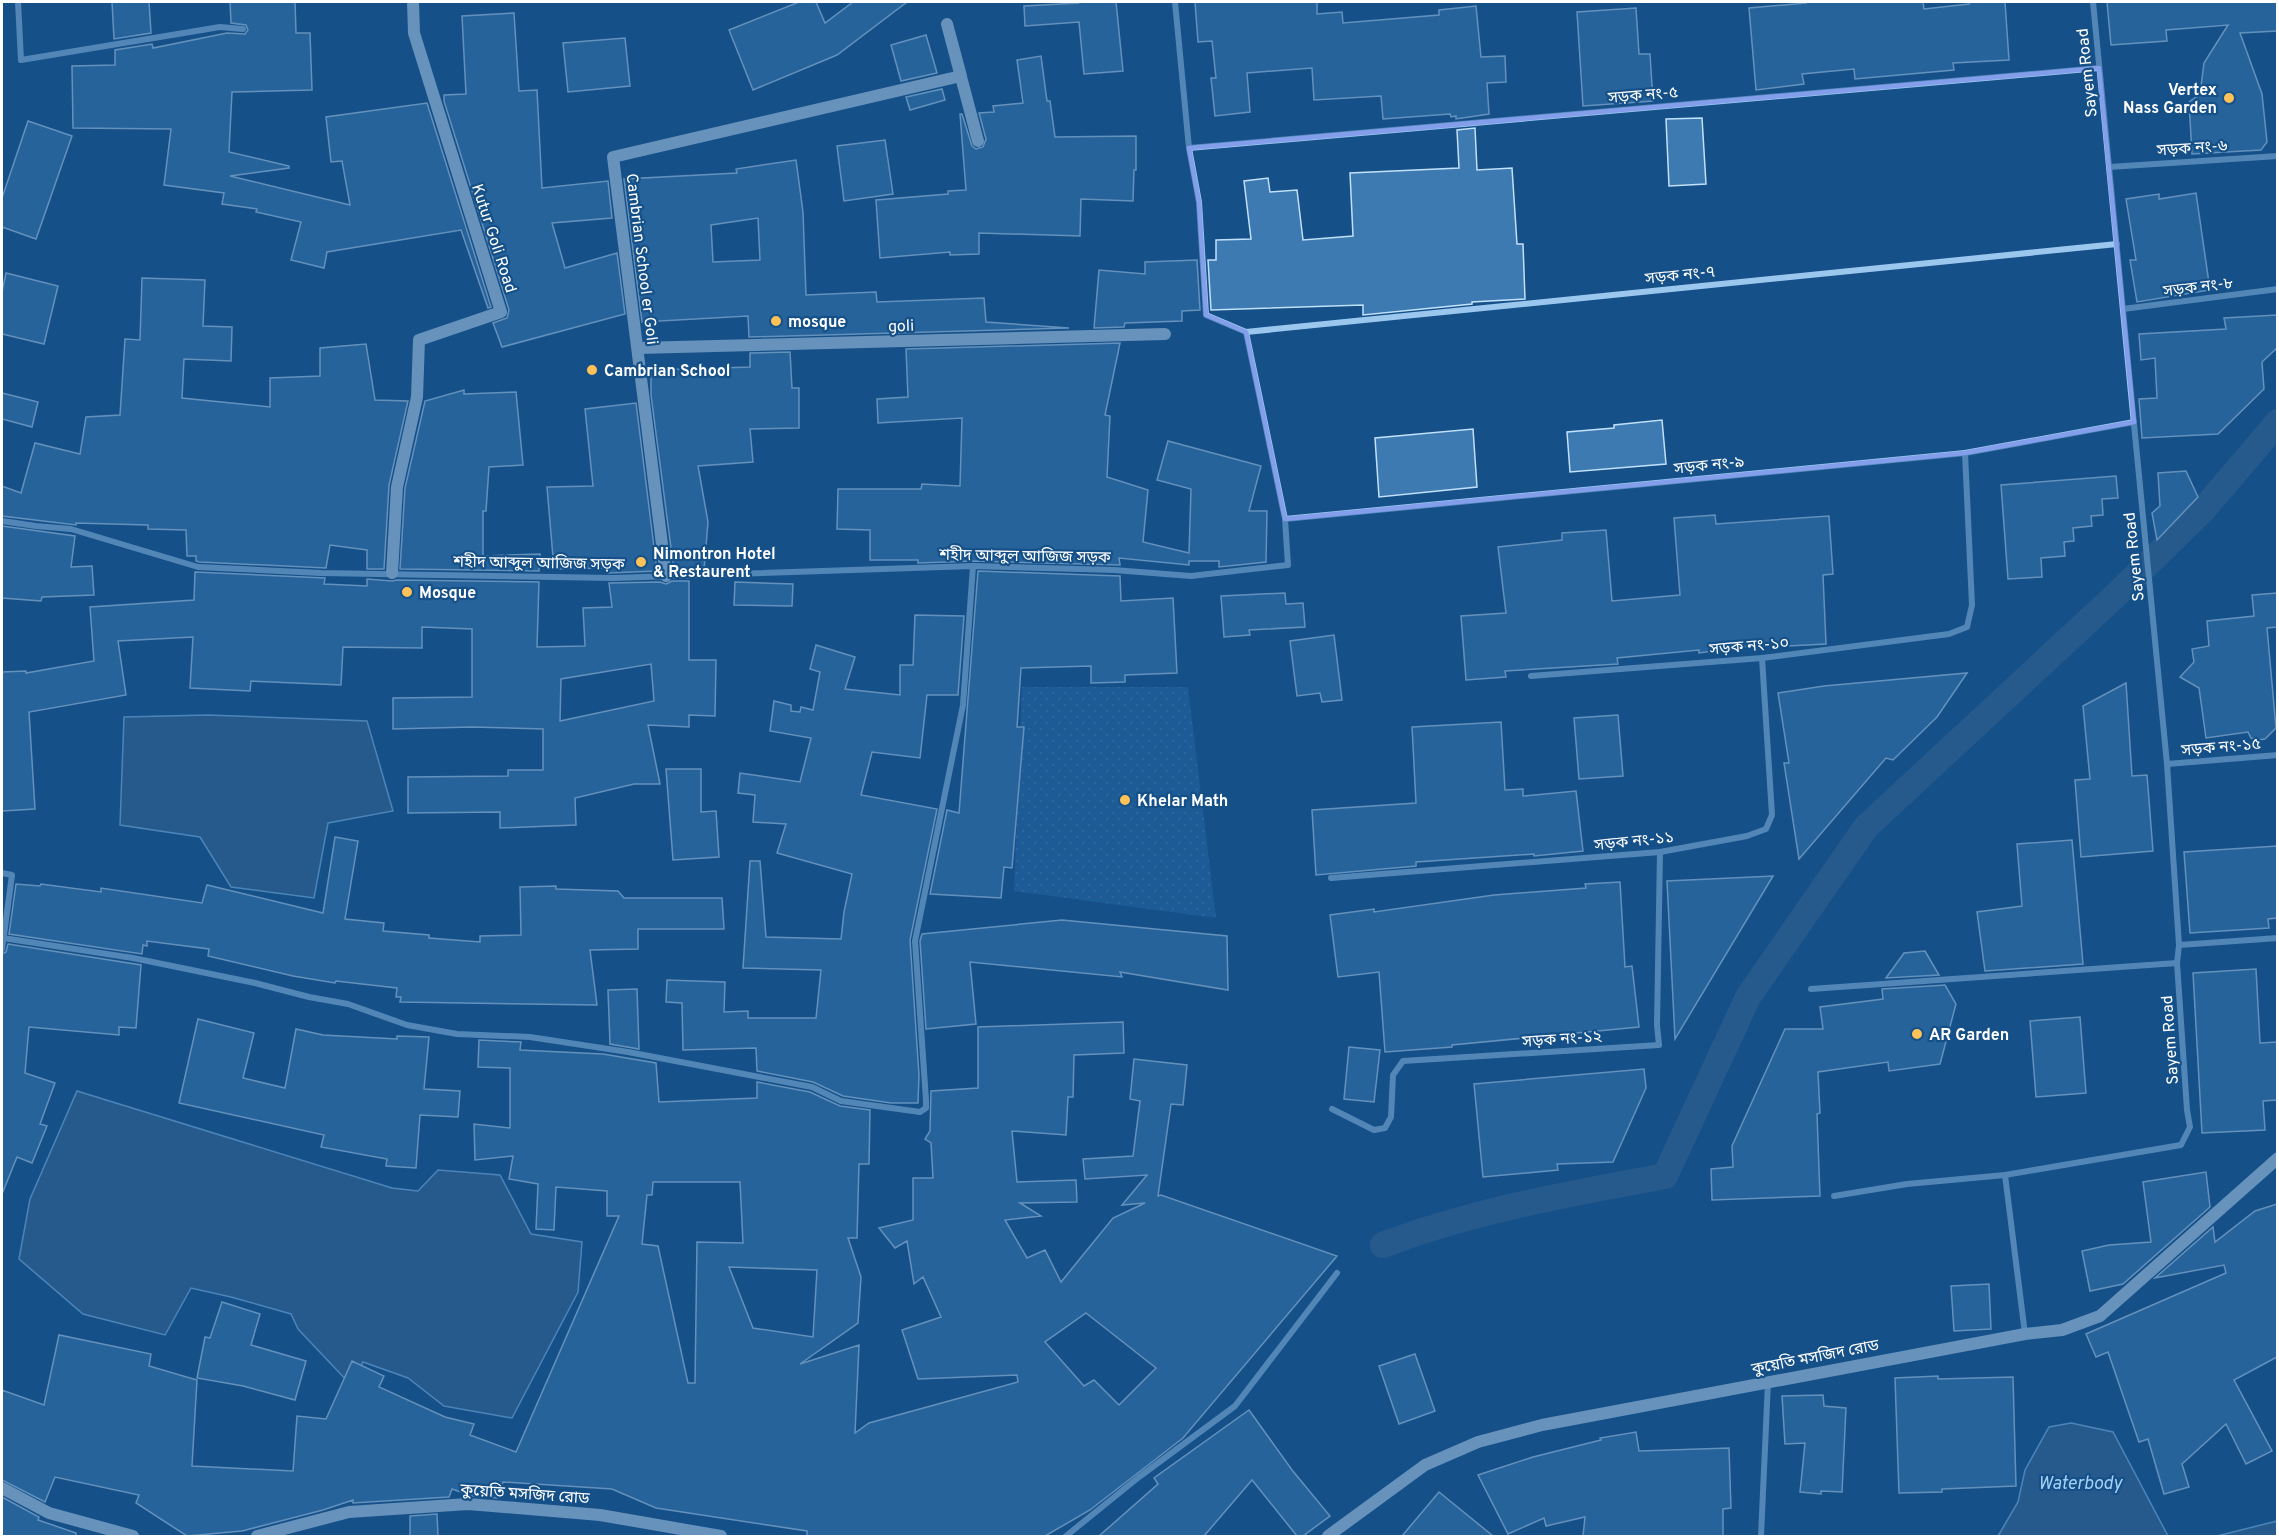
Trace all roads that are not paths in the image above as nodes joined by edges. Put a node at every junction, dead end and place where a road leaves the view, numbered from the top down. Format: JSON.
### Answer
{"nodes":[{"id":1,"x":18,"y":2,"type":"edge"},
{"id":2,"x":413,"y":2,"type":"edge"},
{"id":3,"x":1175,"y":2,"type":"edge"},
{"id":4,"x":2093,"y":2,"type":"edge"},
{"id":5,"x":243,"y":29,"type":"dead end"},
{"id":6,"x":2099,"y":68,"type":"junction"},
{"id":7,"x":978,"y":141,"type":"dead end"},
{"id":8,"x":1189,"y":148,"type":"junction"},
{"id":9,"x":2277,"y":156,"type":"edge"},
{"id":10,"x":2109,"y":167,"type":"junction"},
{"id":11,"x":2117,"y":244,"type":"junction"},
{"id":12,"x":2277,"y":289,"type":"edge"},
{"id":13,"x":2123,"y":309,"type":"junction"},
{"id":14,"x":1246,"y":332,"type":"junction"},
{"id":15,"x":1165,"y":334,"type":"dead end"},
{"id":16,"x":638,"y":348,"type":"junction"},
{"id":17,"x":2134,"y":422,"type":"junction"},
{"id":18,"x":1965,"y":453,"type":"junction"},
{"id":19,"x":1285,"y":519,"type":"junction"},
{"id":20,"x":2,"y":521,"type":"edge"},
{"id":21,"x":973,"y":566,"type":"junction"},
{"id":22,"x":392,"y":573,"type":"junction"},
{"id":23,"x":666,"y":576,"type":"junction"},
{"id":24,"x":1762,"y":658,"type":"junction"},
{"id":25,"x":1531,"y":676,"type":"dead end"},
{"id":26,"x":2277,"y":755,"type":"edge"},
{"id":27,"x":2167,"y":764,"type":"junction"},
{"id":28,"x":1660,"y":852,"type":"junction"},
{"id":29,"x":2,"y":873,"type":"edge"},
{"id":30,"x":1331,"y":878,"type":"dead end"},
{"id":31,"x":3,"y":938,"type":"junction"},
{"id":32,"x":2277,"y":938,"type":"edge"},
{"id":33,"x":2179,"y":945,"type":"junction"},
{"id":34,"x":2,"y":949,"type":"edge"},
{"id":35,"x":2177,"y":963,"type":"junction"},
{"id":36,"x":1811,"y":989,"type":"dead end"},
{"id":37,"x":1332,"y":1110,"type":"dead end"},
{"id":38,"x":2277,"y":1160,"type":"edge"},
{"id":39,"x":2005,"y":1175,"type":"junction"},
{"id":40,"x":1834,"y":1196,"type":"dead end"},
{"id":41,"x":1337,"y":1273,"type":"dead end"},
{"id":42,"x":2025,"y":1334,"type":"junction"},
{"id":43,"x":1768,"y":1382,"type":"junction"},
{"id":44,"x":2,"y":1488,"type":"edge"},
{"id":45,"x":133,"y":1536,"type":"edge"},
{"id":46,"x":257,"y":1536,"type":"edge"},
{"id":47,"x":721,"y":1536,"type":"edge"},
{"id":48,"x":1066,"y":1536,"type":"edge"},
{"id":49,"x":1328,"y":1536,"type":"edge"},
{"id":50,"x":1761,"y":1536,"type":"edge"}],
"edges":[{"from":1,"to":5,"type":"street"},
{"from":2,"to":22,"type":"street","name":"Kutur Goli Road"},
{"from":3,"to":8,"type":"street"},
{"from":4,"to":6,"type":"street","name":"Sayem Road"},
{"from":6,"to":8,"type":"street","name":"সড়ক নং-৫"},
{"from":6,"to":10,"type":"street","name":"Sayem Road"},
{"from":7,"to":16,"type":"street","name":"Cambrian School er Goli"},
{"from":8,"to":14,"type":"street"},
{"from":9,"to":10,"type":"street","name":"সড়ক নং-৬"},
{"from":10,"to":11,"type":"street","name":"Sayem Road"},
{"from":11,"to":13,"type":"street","name":"Sayem Road"},
{"from":11,"to":14,"type":"street","name":"সড়ক নং-৭"},
{"from":12,"to":13,"type":"street","name":"সড়ক নং-৮"},
{"from":13,"to":17,"type":"street","name":"Sayem Road"},
{"from":14,"to":19,"type":"street"},
{"from":15,"to":16,"type":"street","name":"goli"},
{"from":16,"to":23,"type":"street","name":"Cambrian School er Goli"},
{"from":17,"to":18,"type":"street","name":"সড়ক নং-৯"},
{"from":17,"to":27,"type":"street","name":"Sayem Road"},
{"from":18,"to":19,"type":"street","name":"সড়ক নং-৯"},
{"from":18,"to":24,"type":"street","name":"সড়ক নং-১০"},
{"from":19,"to":21,"type":"street","name":"শহীদ আব্দুল আজিজ সড়ক"},
{"from":20,"to":22,"type":"street","name":"শহীদ আব্দুল আজিজ সড়ক"},
{"from":21,"to":23,"type":"street","name":"শহীদ আব্দুল আজিজ সড়ক"},
{"from":21,"to":31,"type":"street"},
{"from":22,"to":23,"type":"street","name":"শহীদ আব্দুল আজিজ সড়ক"},
{"from":24,"to":25,"type":"street","name":"সড়ক নং-১০"},
{"from":24,"to":28,"type":"street","name":"সড়ক নং-১১"},
{"from":26,"to":27,"type":"street","name":"সড়ক নং-১৫"},
{"from":27,"to":33,"type":"street","name":"Sayem Road"},
{"from":28,"to":30,"type":"street","name":"সড়ক নং-১১"},
{"from":28,"to":37,"type":"street","name":"সড়ক নং-১২"},
{"from":29,"to":31,"type":"street"},
{"from":31,"to":34,"type":"street"},
{"from":32,"to":33,"type":"street"},
{"from":33,"to":35,"type":"street","name":"Sayem Road"},
{"from":35,"to":36,"type":"street"},
{"from":35,"to":39,"type":"street","name":"Sayem Road"},
{"from":38,"to":42,"type":"street","name":"কুয়েতি মসজিদ রোড"},
{"from":39,"to":40,"type":"street"},
{"from":39,"to":42,"type":"street"},
{"from":41,"to":48,"type":"street"},
{"from":42,"to":43,"type":"street","name":"কুয়েতি মসজিদ রোড"},
{"from":43,"to":49,"type":"street","name":"কুয়েতি মসজিদ রোড"},
{"from":43,"to":50,"type":"street"},
{"from":44,"to":45,"type":"street"},
{"from":46,"to":47,"type":"street","name":"কুয়েতি মসজিদ রোড"}]}
